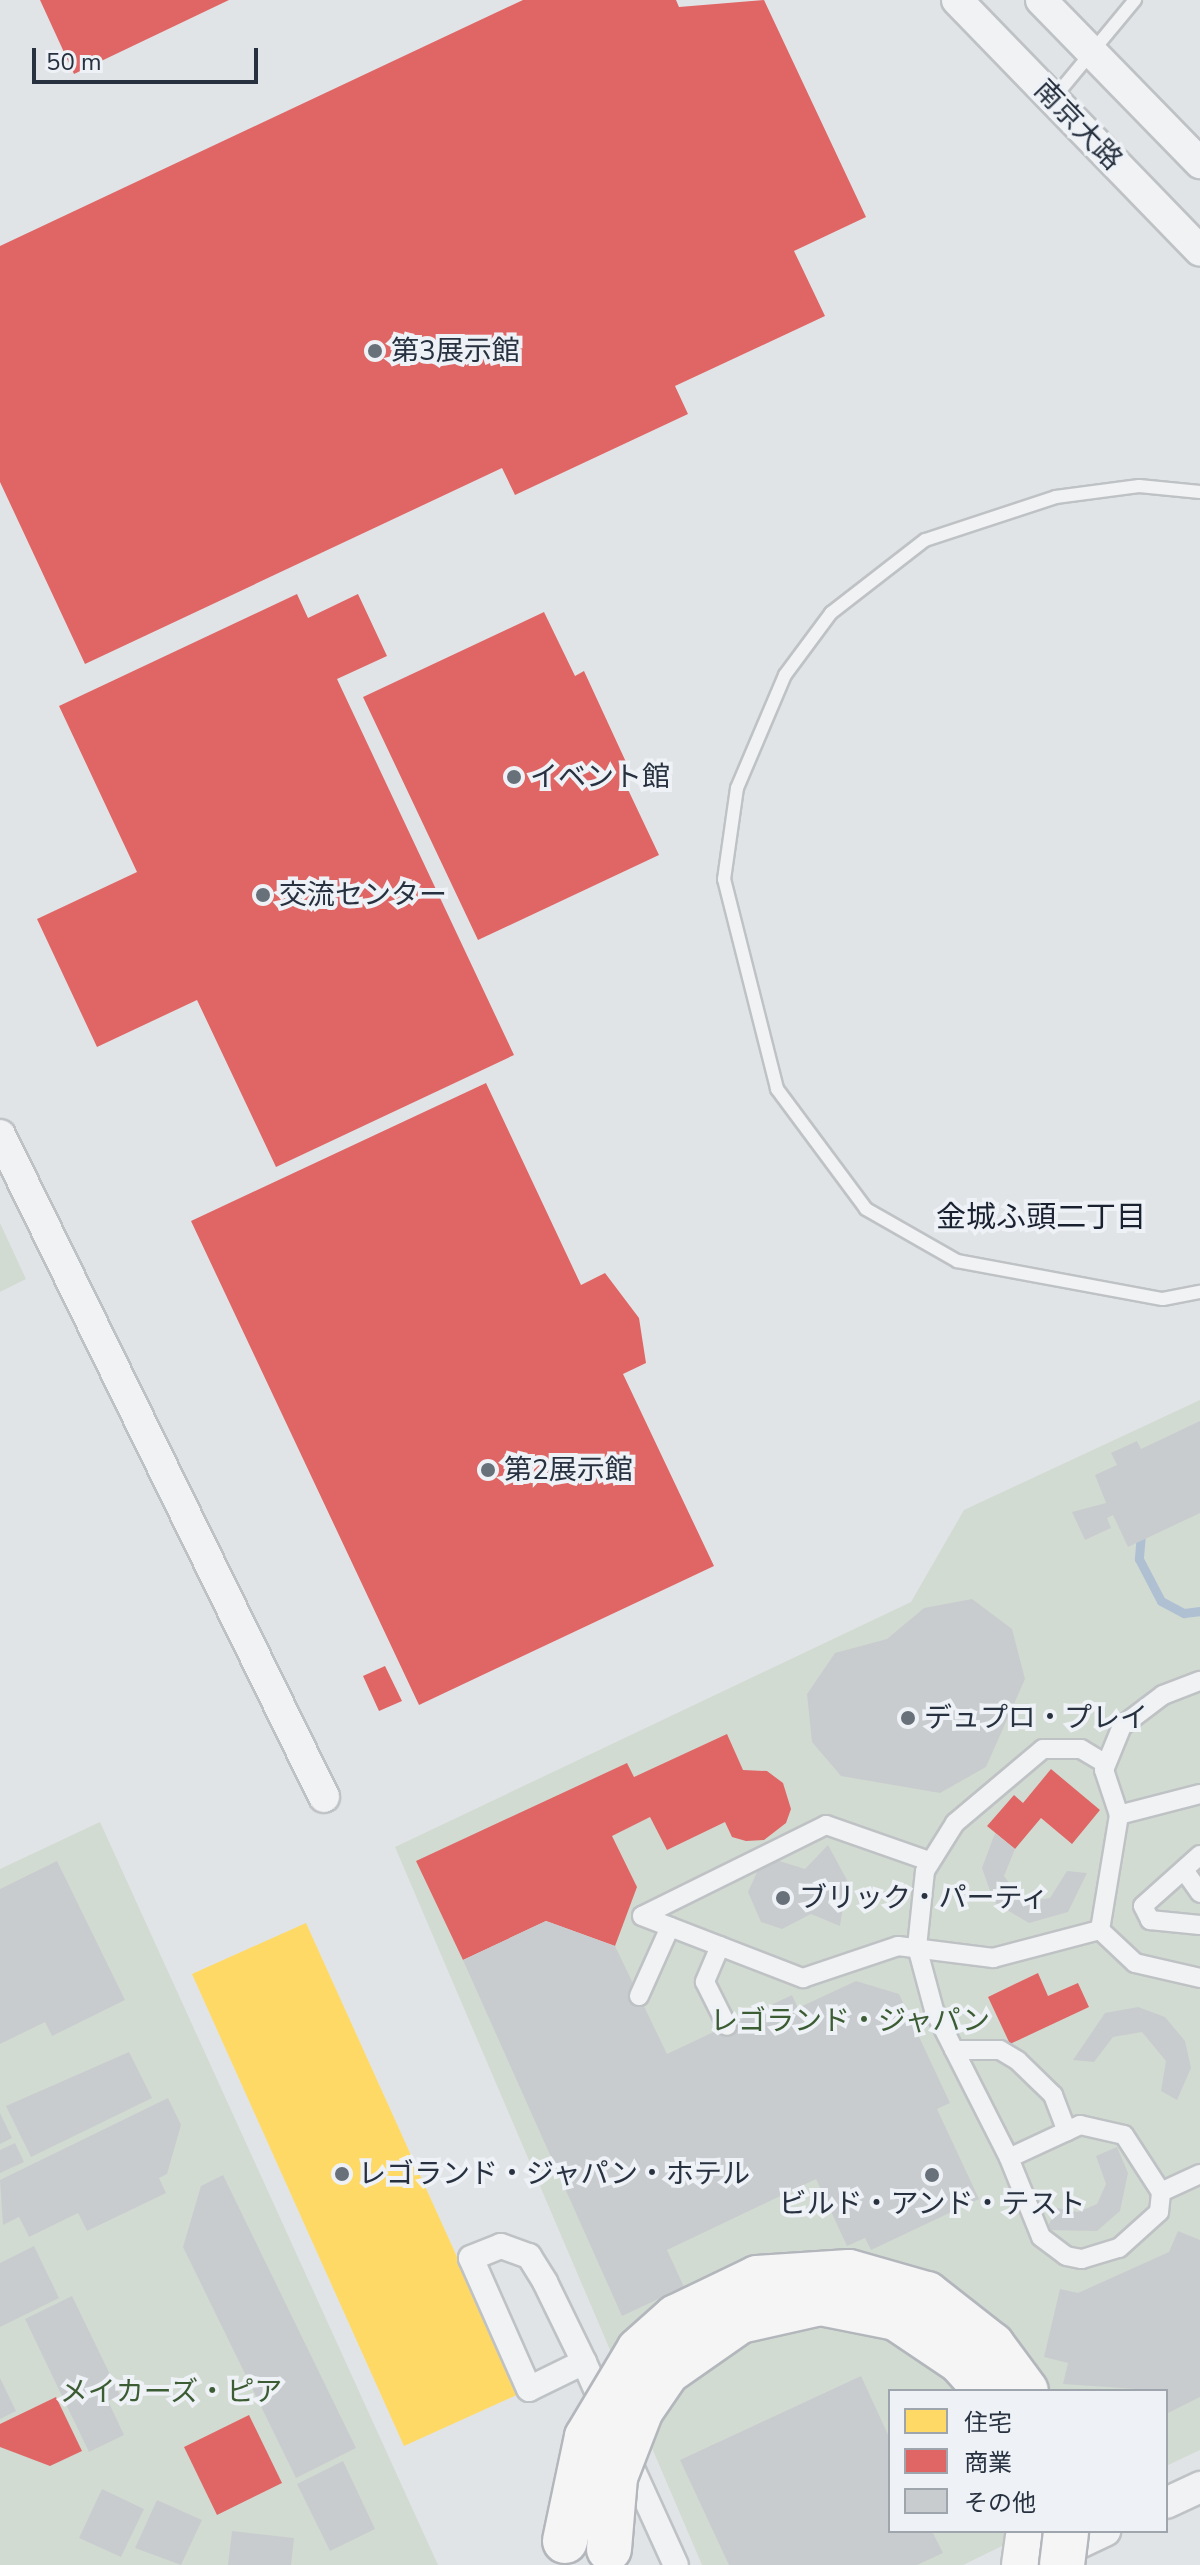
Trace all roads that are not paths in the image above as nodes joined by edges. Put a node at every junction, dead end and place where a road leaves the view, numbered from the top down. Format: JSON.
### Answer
{"nodes":[{"id":1,"x":957,"y":0,"type":"edge"},
{"id":2,"x":1041,"y":0,"type":"edge"},
{"id":3,"x":1135,"y":0,"type":"edge"},
{"id":4,"x":1094,"y":54,"type":"junction"},
{"id":5,"x":1053,"y":99,"type":"junction"},
{"id":6,"x":1200,"y":163,"type":"edge"},
{"id":7,"x":1200,"y":251,"type":"edge"},
{"id":8,"x":1200,"y":492,"type":"edge"},
{"id":9,"x":0,"y":1135,"type":"edge"},
{"id":10,"x":1200,"y":1292,"type":"edge"},
{"id":11,"x":1200,"y":1681,"type":"edge"},
{"id":12,"x":1104,"y":1763,"type":"junction"},
{"id":13,"x":1200,"y":1794,"type":"edge"},
{"id":14,"x":324,"y":1797,"type":"dead end"},
{"id":15,"x":1119,"y":1815,"type":"junction"},
{"id":16,"x":1200,"y":1855,"type":"edge"},
{"id":17,"x":929,"y":1861,"type":"junction"},
{"id":18,"x":1184,"y":1870,"type":"junction"},
{"id":19,"x":1200,"y":1893,"type":"edge"},
{"id":20,"x":1200,"y":1925,"type":"edge"},
{"id":21,"x":670,"y":1927,"type":"junction"},
{"id":22,"x":1100,"y":1930,"type":"junction"},
{"id":23,"x":720,"y":1946,"type":"junction"},
{"id":24,"x":917,"y":1947,"type":"junction"},
{"id":25,"x":1200,"y":1978,"type":"edge"},
{"id":26,"x":639,"y":1996,"type":"dead end"},
{"id":27,"x":727,"y":2026,"type":"dead end"},
{"id":28,"x":954,"y":2050,"type":"junction"},
{"id":29,"x":1067,"y":2131,"type":"junction"},
{"id":30,"x":1009,"y":2158,"type":"junction"},
{"id":31,"x":1200,"y":2174,"type":"edge"},
{"id":32,"x":1161,"y":2192,"type":"junction"},
{"id":33,"x":584,"y":2362,"type":"junction"},
{"id":34,"x":985,"y":2389,"type":"edge"},
{"id":35,"x":1024,"y":2389,"type":"edge"},
{"id":36,"x":1200,"y":2487,"type":"edge"},
{"id":37,"x":1168,"y":2502,"type":"edge"},
{"id":38,"x":1029,"y":2533,"type":"edge"},
{"id":39,"x":1066,"y":2533,"type":"edge"},
{"id":40,"x":1101,"y":2533,"type":"edge"},
{"id":41,"x":611,"y":2560,"type":"edge"},
{"id":42,"x":564,"y":2565,"type":"edge"},
{"id":43,"x":676,"y":2565,"type":"edge"},
{"id":44,"x":1024,"y":2565,"type":"edge"},
{"id":45,"x":1032,"y":2565,"type":"edge"},
{"id":46,"x":1062,"y":2565,"type":"edge"}],
"edges":[{"from":1,"to":5,"type":"street","name":"南京大路"},
{"from":2,"to":4,"type":"street"},
{"from":3,"to":4,"type":"lane"},
{"from":4,"to":5,"type":"lane"},
{"from":4,"to":6,"type":"street"},
{"from":5,"to":7,"type":"street","name":"南京大路"},
{"from":8,"to":10,"type":"lane"},
{"from":9,"to":14,"type":"street"},
{"from":11,"to":12,"type":"street"},
{"from":12,"to":15,"type":"street"},
{"from":12,"to":17,"type":"street"},
{"from":13,"to":15,"type":"street"},
{"from":15,"to":22,"type":"street"},
{"from":16,"to":18,"type":"street"},
{"from":17,"to":21,"type":"street"},
{"from":17,"to":24,"type":"street"},
{"from":18,"to":19,"type":"street"},
{"from":18,"to":20,"type":"street"},
{"from":21,"to":23,"type":"street"},
{"from":21,"to":26,"type":"street"},
{"from":22,"to":24,"type":"street"},
{"from":22,"to":25,"type":"street"},
{"from":23,"to":24,"type":"street"},
{"from":23,"to":27,"type":"street"},
{"from":24,"to":28,"type":"street"},
{"from":28,"to":29,"type":"street"},
{"from":28,"to":30,"type":"street"},
{"from":29,"to":30,"type":"street"},
{"from":29,"to":32,"type":"street"},
{"from":30,"to":32,"type":"street"},
{"from":31,"to":32,"type":"street"},
{"from":33,"to":33,"type":"street"},
{"from":33,"to":43,"type":"street"},
{"from":34,"to":41,"type":"highway","bridge":true},
{"from":35,"to":42,"type":"highway","bridge":true},
{"from":36,"to":37,"type":"street"},
{"from":38,"to":44,"type":"highway"},
{"from":39,"to":46,"type":"highway","bridge":true},
{"from":40,"to":45,"type":"street"}]}
